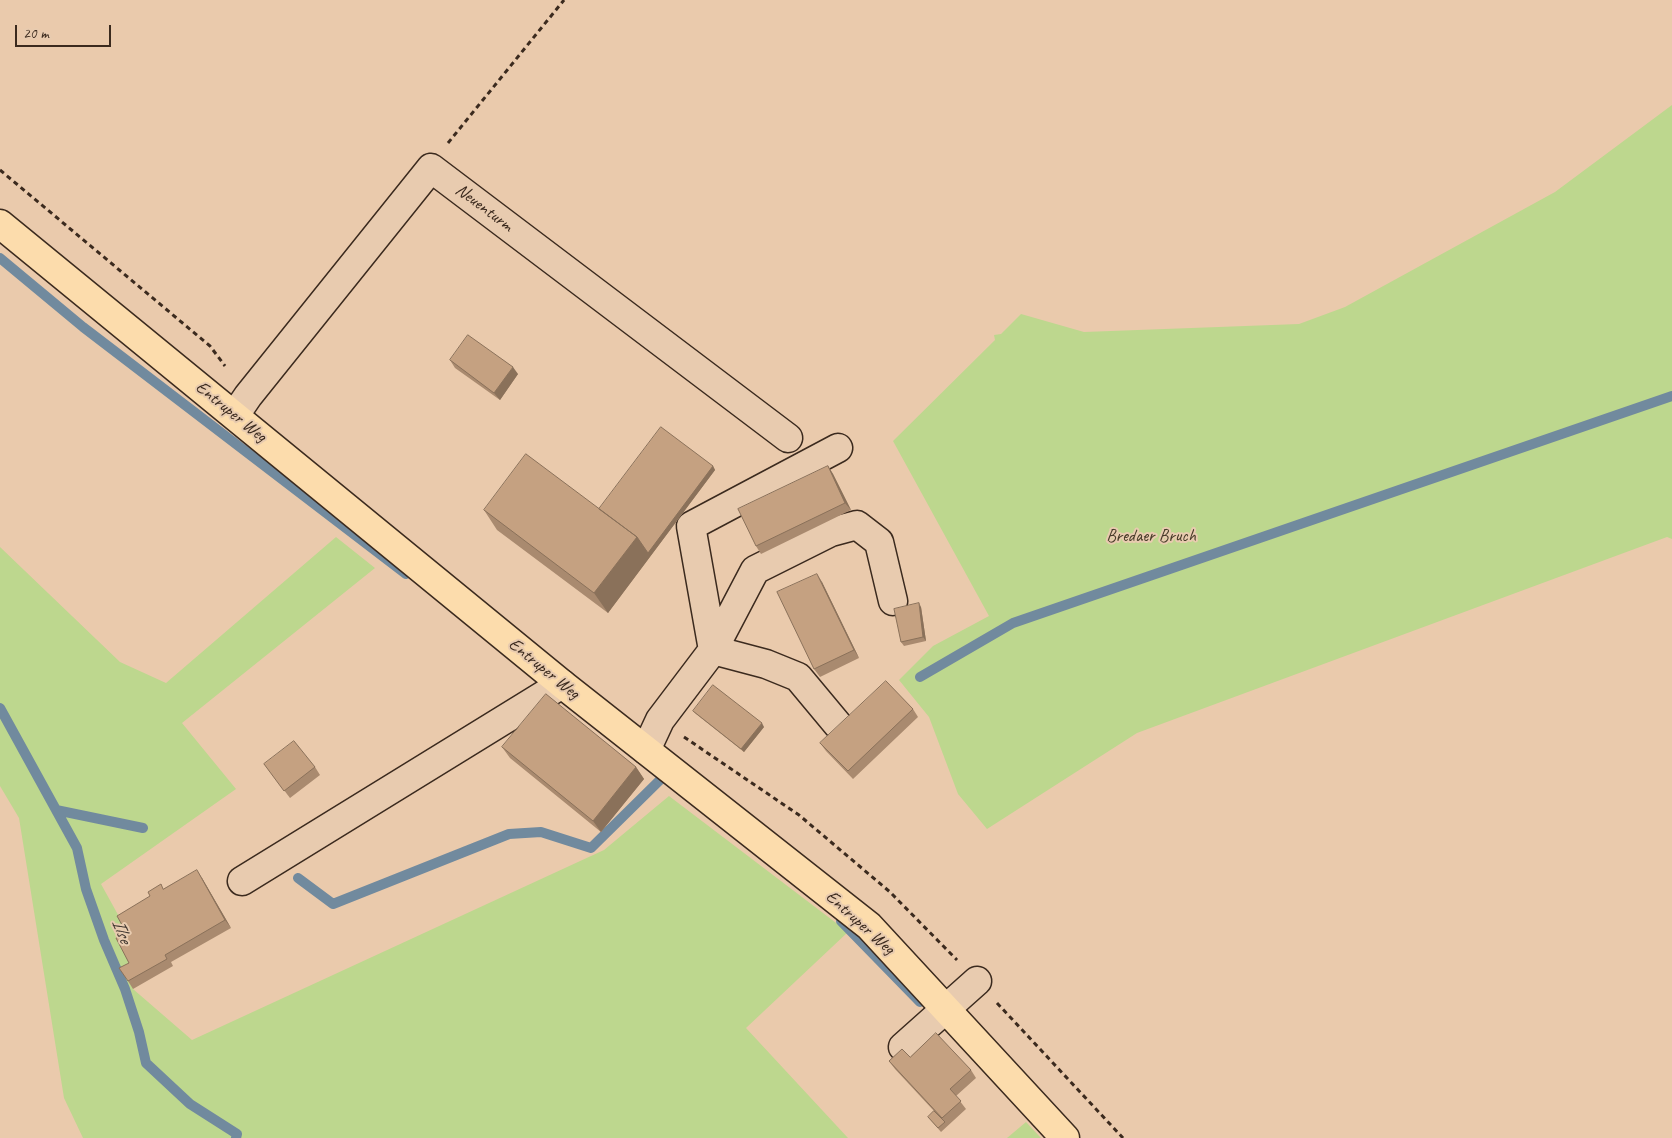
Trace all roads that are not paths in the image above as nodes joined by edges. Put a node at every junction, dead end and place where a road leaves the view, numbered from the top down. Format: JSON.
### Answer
{"nodes":[{"id":1,"x":0,"y":224,"type":"edge"},
{"id":2,"x":242,"y":406,"type":"junction"},
{"id":3,"x":788,"y":438,"type":"dead end"},
{"id":4,"x":838,"y":448,"type":"dead end"},
{"id":5,"x":893,"y":601,"type":"dead end"},
{"id":6,"x":713,"y":650,"type":"junction"},
{"id":7,"x":562,"y":684,"type":"junction"},
{"id":8,"x":838,"y":725,"type":"edge"},
{"id":9,"x":646,"y":750,"type":"junction"},
{"id":10,"x":242,"y":880,"type":"dead end"},
{"id":11,"x":977,"y":981,"type":"road end"},
{"id":12,"x":946,"y":1009,"type":"junction"},
{"id":13,"x":903,"y":1047,"type":"edge"},
{"id":14,"x":1065,"y":1138,"type":"edge"}],
"edges":[{"from":1,"to":2,"type":"main road","name":"Entruper Weg"},
{"from":2,"to":3,"type":"lane","name":"Neuenturm"},
{"from":2,"to":7,"type":"main road","name":"Entruper Weg"},
{"from":4,"to":6,"type":"lane"},
{"from":5,"to":6,"type":"lane"},
{"from":6,"to":8,"type":"lane"},
{"from":6,"to":9,"type":"lane"},
{"from":7,"to":9,"type":"main road","name":"Entruper Weg"},
{"from":7,"to":10,"type":"lane"},
{"from":9,"to":12,"type":"main road","name":"Entruper Weg"},
{"from":11,"to":12,"type":"lane"},
{"from":12,"to":13,"type":"lane"},
{"from":12,"to":14,"type":"main road","name":"Entruper Weg"}]}
